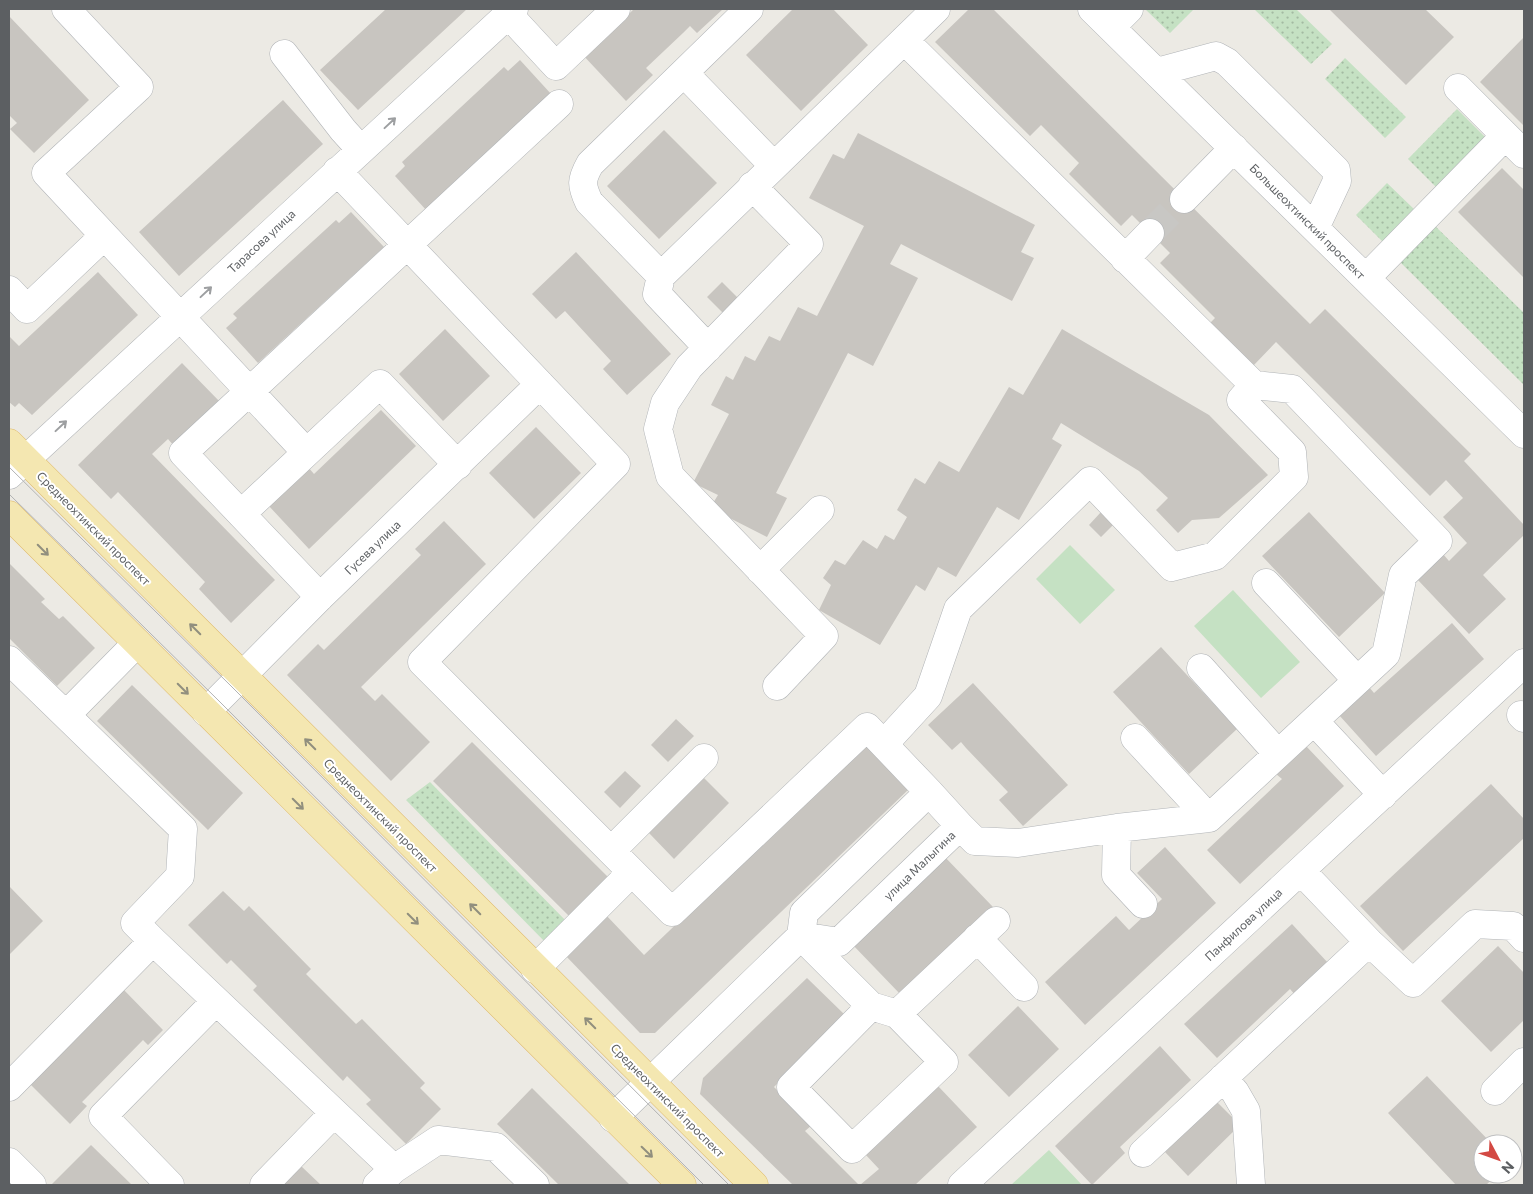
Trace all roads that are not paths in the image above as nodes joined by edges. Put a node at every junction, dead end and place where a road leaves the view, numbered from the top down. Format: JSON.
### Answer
{"nodes":[{"id":1,"x":66,"y":9,"type":"edge"},
{"id":2,"x":616,"y":9,"type":"edge"},
{"id":3,"x":750,"y":9,"type":"edge"},
{"id":4,"x":511,"y":11,"type":"edge"},
{"id":5,"x":1111,"y":15,"type":"edge"},
{"id":6,"x":917,"y":20,"type":"edge"},
{"id":7,"x":284,"y":54,"type":"dead end"},
{"id":8,"x":1157,"y":72,"type":"junction"},
{"id":9,"x":684,"y":73,"type":"junction"},
{"id":10,"x":1458,"y":88,"type":"dead end"},
{"id":11,"x":559,"y":104,"type":"dead end"},
{"id":12,"x":1515,"y":145,"type":"edge"},
{"id":13,"x":1234,"y":148,"type":"junction"},
{"id":14,"x":361,"y":150,"type":"junction"},
{"id":15,"x":774,"y":166,"type":"junction"},
{"id":16,"x":338,"y":171,"type":"junction"},
{"id":17,"x":752,"y":186,"type":"junction"},
{"id":18,"x":1184,"y":198,"type":"tunnel mouth"},
{"id":19,"x":1315,"y":228,"type":"junction"},
{"id":20,"x":1150,"y":233,"type":"tunnel mouth"},
{"id":21,"x":104,"y":236,"type":"junction"},
{"id":22,"x":407,"y":245,"type":"junction"},
{"id":23,"x":1125,"y":259,"type":"junction"},
{"id":24,"x":661,"y":276,"type":"junction"},
{"id":25,"x":1366,"y":278,"type":"junction"},
{"id":26,"x":9,"y":290,"type":"edge"},
{"id":27,"x":179,"y":316,"type":"junction"},
{"id":28,"x":708,"y":348,"type":"junction"},
{"id":29,"x":540,"y":384,"type":"junction"},
{"id":30,"x":1254,"y":385,"type":"junction"},
{"id":31,"x":248,"y":390,"type":"junction"},
{"id":32,"x":1524,"y":434,"type":"edge"},
{"id":33,"x":306,"y":452,"type":"junction"},
{"id":34,"x":14,"y":459,"type":"edge"},
{"id":35,"x":458,"y":464,"type":"junction"},
{"id":36,"x":820,"y":510,"type":"dead end"},
{"id":37,"x":241,"y":514,"type":"junction"},
{"id":38,"x":9,"y":515,"type":"edge"},
{"id":39,"x":760,"y":570,"type":"junction"},
{"id":40,"x":1266,"y":583,"type":"dead end"},
{"id":41,"x":320,"y":597,"type":"junction"},
{"id":42,"x":137,"y":643,"type":"junction"},
{"id":43,"x":9,"y":660,"type":"edge"},
{"id":44,"x":1524,"y":663,"type":"edge"},
{"id":45,"x":1200,"y":668,"type":"dead end"},
{"id":46,"x":242,"y":676,"type":"junction"},
{"id":47,"x":1357,"y":680,"type":"junction"},
{"id":48,"x":777,"y":686,"type":"dead end"},
{"id":49,"x":206,"y":712,"type":"junction"},
{"id":50,"x":66,"y":715,"type":"junction"},
{"id":51,"x":1314,"y":720,"type":"junction"},
{"id":52,"x":1134,"y":738,"type":"dead end"},
{"id":53,"x":884,"y":744,"type":"junction"},
{"id":54,"x":1278,"y":754,"type":"junction"},
{"id":55,"x":704,"y":758,"type":"dead end"},
{"id":56,"x":929,"y":792,"type":"junction"},
{"id":57,"x":1383,"y":795,"type":"junction"},
{"id":58,"x":1210,"y":818,"type":"junction"},
{"id":59,"x":960,"y":826,"type":"junction"},
{"id":60,"x":1117,"y":828,"type":"junction"},
{"id":61,"x":611,"y":850,"type":"junction"},
{"id":62,"x":1301,"y":871,"type":"junction"},
{"id":63,"x":632,"y":872,"type":"junction"},
{"id":64,"x":1143,"y":904,"type":"dead end"},
{"id":65,"x":1521,"y":927,"type":"edge"},
{"id":66,"x":801,"y":936,"type":"junction"},
{"id":67,"x":153,"y":941,"type":"junction"},
{"id":68,"x":1368,"y":942,"type":"junction"},
{"id":69,"x":535,"y":969,"type":"junction"},
{"id":70,"x":1024,"y":987,"type":"dead end"},
{"id":71,"x":216,"y":1001,"type":"junction"},
{"id":72,"x":871,"y":1006,"type":"junction"},
{"id":73,"x":897,"y":1014,"type":"junction"},
{"id":74,"x":1524,"y":1062,"type":"edge"},
{"id":75,"x":1223,"y":1078,"type":"junction"},
{"id":76,"x":649,"y":1082,"type":"junction"},
{"id":77,"x":9,"y":1088,"type":"edge"},
{"id":78,"x":1495,"y":1091,"type":"dead end"},
{"id":79,"x":334,"y":1112,"type":"junction"},
{"id":80,"x":613,"y":1118,"type":"junction"},
{"id":81,"x":1143,"y":1153,"type":"dead end"},
{"id":82,"x":9,"y":1162,"type":"edge"},
{"id":83,"x":386,"y":1177,"type":"edge"},
{"id":84,"x":32,"y":1185,"type":"edge"},
{"id":85,"x":170,"y":1185,"type":"edge"},
{"id":86,"x":264,"y":1185,"type":"edge"},
{"id":87,"x":535,"y":1185,"type":"edge"},
{"id":88,"x":682,"y":1185,"type":"edge"},
{"id":89,"x":754,"y":1185,"type":"edge"},
{"id":90,"x":962,"y":1185,"type":"edge"},
{"id":91,"x":1251,"y":1185,"type":"edge"}],
"edges":[{"from":1,"to":21,"type":"street"},
{"from":2,"to":4,"type":"street"},
{"from":3,"to":9,"type":"street"},
{"from":14,"to":4,"type":"street","name":"Тарасова улица","one_way":true},
{"from":5,"to":8,"type":"street","name":"Большеохтинский проспект"},
{"from":6,"to":15,"type":"street"},
{"from":6,"to":23,"type":"street"},
{"from":7,"to":14,"type":"street"},
{"from":8,"to":13,"type":"street","name":"Большеохтинский проспект"},
{"from":8,"to":19,"type":"street"},
{"from":9,"to":15,"type":"street"},
{"from":9,"to":24,"type":"street"},
{"from":10,"to":12,"type":"street"},
{"from":11,"to":22,"type":"street"},
{"from":12,"to":25,"type":"street"},
{"from":13,"to":18,"type":"street"},
{"from":13,"to":19,"type":"street","name":"Большеохтинский проспект"},
{"from":14,"to":16,"type":"street","name":"Тарасова улица"},
{"from":15,"to":17,"type":"street"},
{"from":16,"to":22,"type":"street"},
{"from":27,"to":16,"type":"street","name":"Тарасова улица","one_way":true},
{"from":17,"to":24,"type":"street"},
{"from":17,"to":28,"type":"street"},
{"from":19,"to":25,"type":"street","name":"Большеохтинский проспект"},
{"from":20,"to":23,"type":"street"},
{"from":21,"to":26,"type":"street"},
{"from":21,"to":27,"type":"street"},
{"from":22,"to":29,"type":"street"},
{"from":22,"to":31,"type":"street"},
{"from":23,"to":30,"type":"street"},
{"from":24,"to":28,"type":"street"},
{"from":25,"to":32,"type":"street","name":"Большеохтинский проспект"},
{"from":27,"to":31,"type":"street"},
{"from":34,"to":27,"type":"street","name":"Тарасова улица","one_way":true},
{"from":28,"to":39,"type":"street"},
{"from":29,"to":35,"type":"street","name":"Гусева улица"},
{"from":29,"to":61,"type":"street"},
{"from":30,"to":47,"type":"street"},
{"from":30,"to":53,"type":"street"},
{"from":31,"to":33,"type":"street"},
{"from":31,"to":37,"type":"street"},
{"from":33,"to":35,"type":"street"},
{"from":33,"to":37,"type":"street"},
{"from":46,"to":34,"type":"main road","name":"Среднеохтинский проспект","one_way":true},
{"from":35,"to":41,"type":"street","name":"Гусева улица"},
{"from":36,"to":39,"type":"street"},
{"from":37,"to":41,"type":"street"},
{"from":38,"to":42,"type":"main road","one_way":true},
{"from":39,"to":48,"type":"street"},
{"from":40,"to":47,"type":"street"},
{"from":41,"to":46,"type":"street","name":"Гусева улица"},
{"from":42,"to":49,"type":"main road","one_way":true},
{"from":42,"to":50,"type":"street"},
{"from":43,"to":50,"type":"street"},
{"from":44,"to":57,"type":"street","name":"Панфилова улица"},
{"from":45,"to":54,"type":"street"},
{"from":46,"to":49,"type":"street","name":"Гусева улица"},
{"from":69,"to":46,"type":"main road","name":"Среднеохтинский проспект","one_way":true},
{"from":47,"to":51,"type":"street"},
{"from":49,"to":80,"type":"main road","one_way":true},
{"from":50,"to":67,"type":"street"},
{"from":51,"to":54,"type":"street"},
{"from":51,"to":57,"type":"street"},
{"from":52,"to":58,"type":"street"},
{"from":53,"to":56,"type":"street","name":"улица Малыгина"},
{"from":53,"to":63,"type":"street","name":"улица Малыгина"},
{"from":54,"to":58,"type":"street"},
{"from":55,"to":61,"type":"street"},
{"from":56,"to":59,"type":"street","name":"улица Малыгина"},
{"from":56,"to":66,"type":"street"},
{"from":57,"to":62,"type":"street","name":"Панфилова улица"},
{"from":58,"to":60,"type":"street"},
{"from":59,"to":60,"type":"street"},
{"from":59,"to":66,"type":"street","name":"улица Малыгина"},
{"from":60,"to":64,"type":"street"},
{"from":61,"to":63,"type":"street"},
{"from":62,"to":68,"type":"street"},
{"from":62,"to":90,"type":"street","name":"Панфилова улица"},
{"from":63,"to":69,"type":"street"},
{"from":65,"to":68,"type":"street"},
{"from":66,"to":72,"type":"street"},
{"from":66,"to":76,"type":"street"},
{"from":67,"to":71,"type":"street"},
{"from":67,"to":77,"type":"street"},
{"from":68,"to":75,"type":"street"},
{"from":76,"to":69,"type":"main road","name":"Среднеохтинский проспект","one_way":true},
{"from":70,"to":73,"type":"street"},
{"from":71,"to":79,"type":"street"},
{"from":71,"to":85,"type":"street"},
{"from":72,"to":73,"type":"street"},
{"from":72,"to":73,"type":"street"},
{"from":74,"to":78,"type":"street"},
{"from":75,"to":81,"type":"street"},
{"from":75,"to":91,"type":"street"},
{"from":76,"to":80,"type":"street"},
{"from":76,"to":89,"type":"main road","name":"Среднеохтинский проспект"},
{"from":79,"to":83,"type":"street"},
{"from":79,"to":86,"type":"street"},
{"from":80,"to":88,"type":"main road","one_way":true},
{"from":82,"to":84,"type":"street"},
{"from":83,"to":87,"type":"street"}]}
